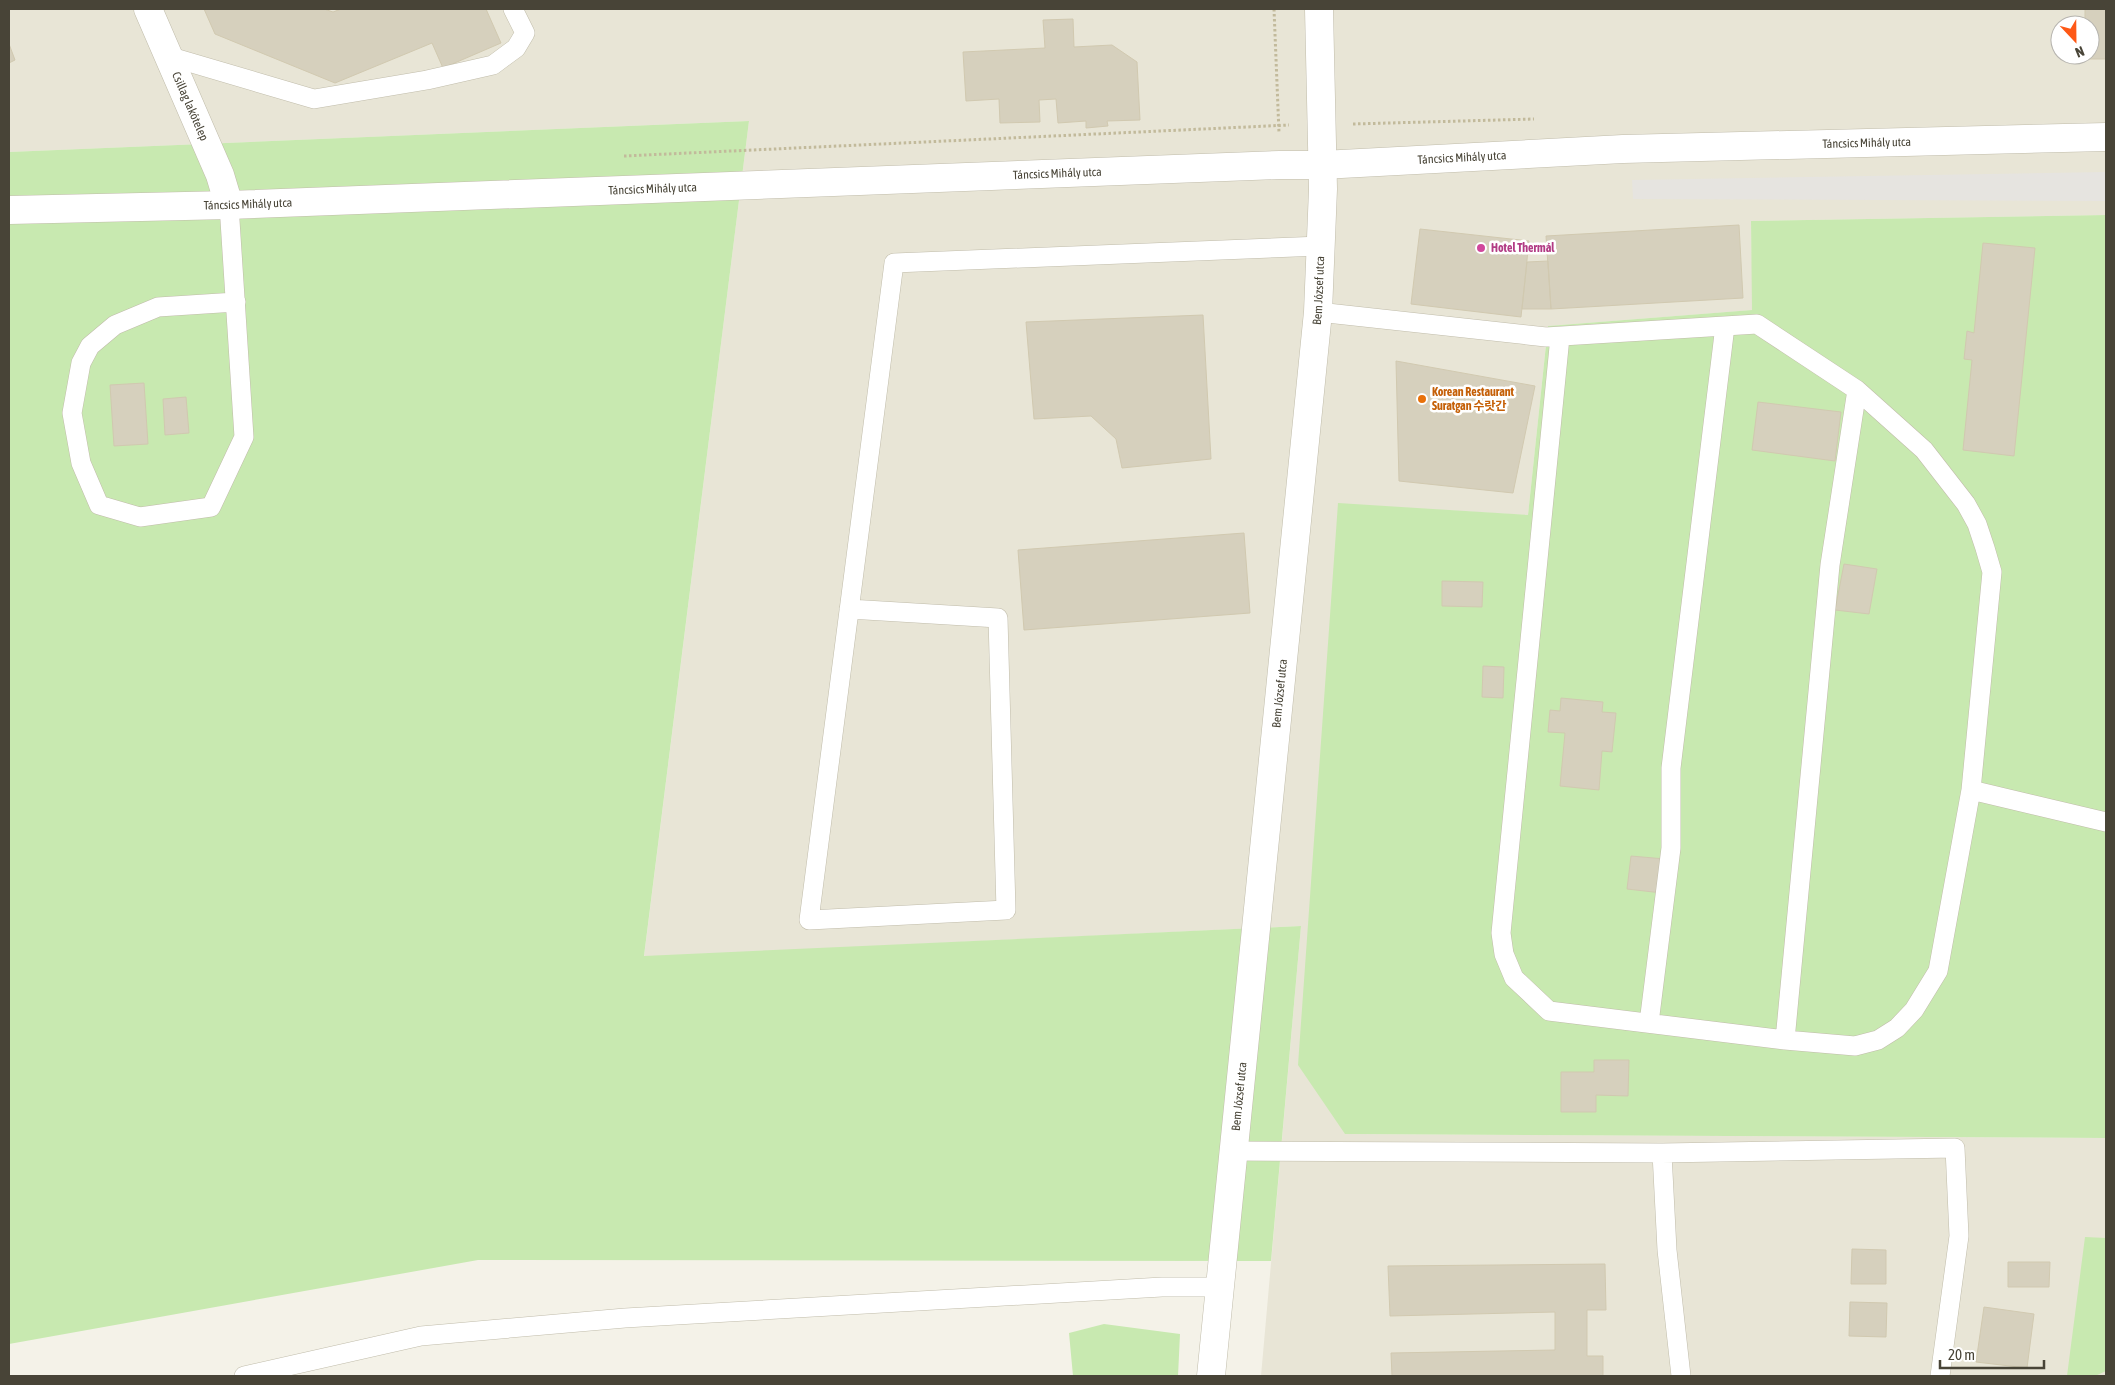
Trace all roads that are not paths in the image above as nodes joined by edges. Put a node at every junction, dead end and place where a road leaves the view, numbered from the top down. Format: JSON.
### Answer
{"nodes":[{"id":1,"x":148,"y":9,"type":"edge"},
{"id":2,"x":513,"y":9,"type":"edge"},
{"id":3,"x":1320,"y":9,"type":"edge"},
{"id":4,"x":168,"y":56,"type":"junction"},
{"id":5,"x":2106,"y":137,"type":"edge"},
{"id":6,"x":1322,"y":165,"type":"junction"},
{"id":7,"x":229,"y":205,"type":"junction"},
{"id":8,"x":9,"y":210,"type":"edge"},
{"id":9,"x":1321,"y":246,"type":"junction"},
{"id":10,"x":236,"y":302,"type":"junction"},
{"id":11,"x":1318,"y":312,"type":"junction"},
{"id":12,"x":1725,"y":326,"type":"junction"},
{"id":13,"x":1560,"y":337,"type":"junction"},
{"id":14,"x":1857,"y":390,"type":"junction"},
{"id":15,"x":849,"y":609,"type":"junction"},
{"id":16,"x":1972,"y":790,"type":"junction"},
{"id":17,"x":2106,"y":822,"type":"edge"},
{"id":18,"x":1649,"y":1023,"type":"junction"},
{"id":19,"x":1785,"y":1040,"type":"junction"},
{"id":20,"x":1233,"y":1151,"type":"junction"},
{"id":21,"x":1662,"y":1153,"type":"junction"},
{"id":22,"x":1219,"y":1287,"type":"junction"},
{"id":23,"x":244,"y":1376,"type":"edge"},
{"id":24,"x":1211,"y":1376,"type":"edge"},
{"id":25,"x":1681,"y":1376,"type":"edge"},
{"id":26,"x":1940,"y":1376,"type":"edge"}],
"edges":[{"from":1,"to":4,"type":"street","name":"Csillag lakótelep"},
{"from":2,"to":4,"type":"lane"},
{"from":3,"to":6,"type":"street","name":"Bem József utca"},
{"from":4,"to":7,"type":"street","name":"Csillag lakótelep"},
{"from":5,"to":6,"type":"street","name":"Táncsics Mihály utca"},
{"from":6,"to":7,"type":"street","name":"Táncsics Mihály utca"},
{"from":6,"to":9,"type":"street","name":"Bem József utca"},
{"from":7,"to":8,"type":"street","name":"Táncsics Mihály utca"},
{"from":7,"to":10,"type":"lane"},
{"from":9,"to":11,"type":"street","name":"Bem József utca"},
{"from":9,"to":15,"type":"lane"},
{"from":10,"to":10,"type":"lane"},
{"from":11,"to":13,"type":"lane"},
{"from":11,"to":20,"type":"street","name":"Bem József utca"},
{"from":12,"to":13,"type":"lane"},
{"from":12,"to":14,"type":"lane"},
{"from":12,"to":18,"type":"lane"},
{"from":13,"to":18,"type":"lane"},
{"from":14,"to":16,"type":"lane"},
{"from":14,"to":19,"type":"lane"},
{"from":15,"to":15,"type":"lane"},
{"from":16,"to":17,"type":"lane"},
{"from":16,"to":19,"type":"lane"},
{"from":18,"to":19,"type":"lane"},
{"from":20,"to":21,"type":"lane"},
{"from":20,"to":22,"type":"street","name":"Bem József utca"},
{"from":21,"to":25,"type":"lane"},
{"from":21,"to":26,"type":"lane"},
{"from":22,"to":23,"type":"lane"},
{"from":22,"to":24,"type":"street","name":"Bem József utca"}]}
